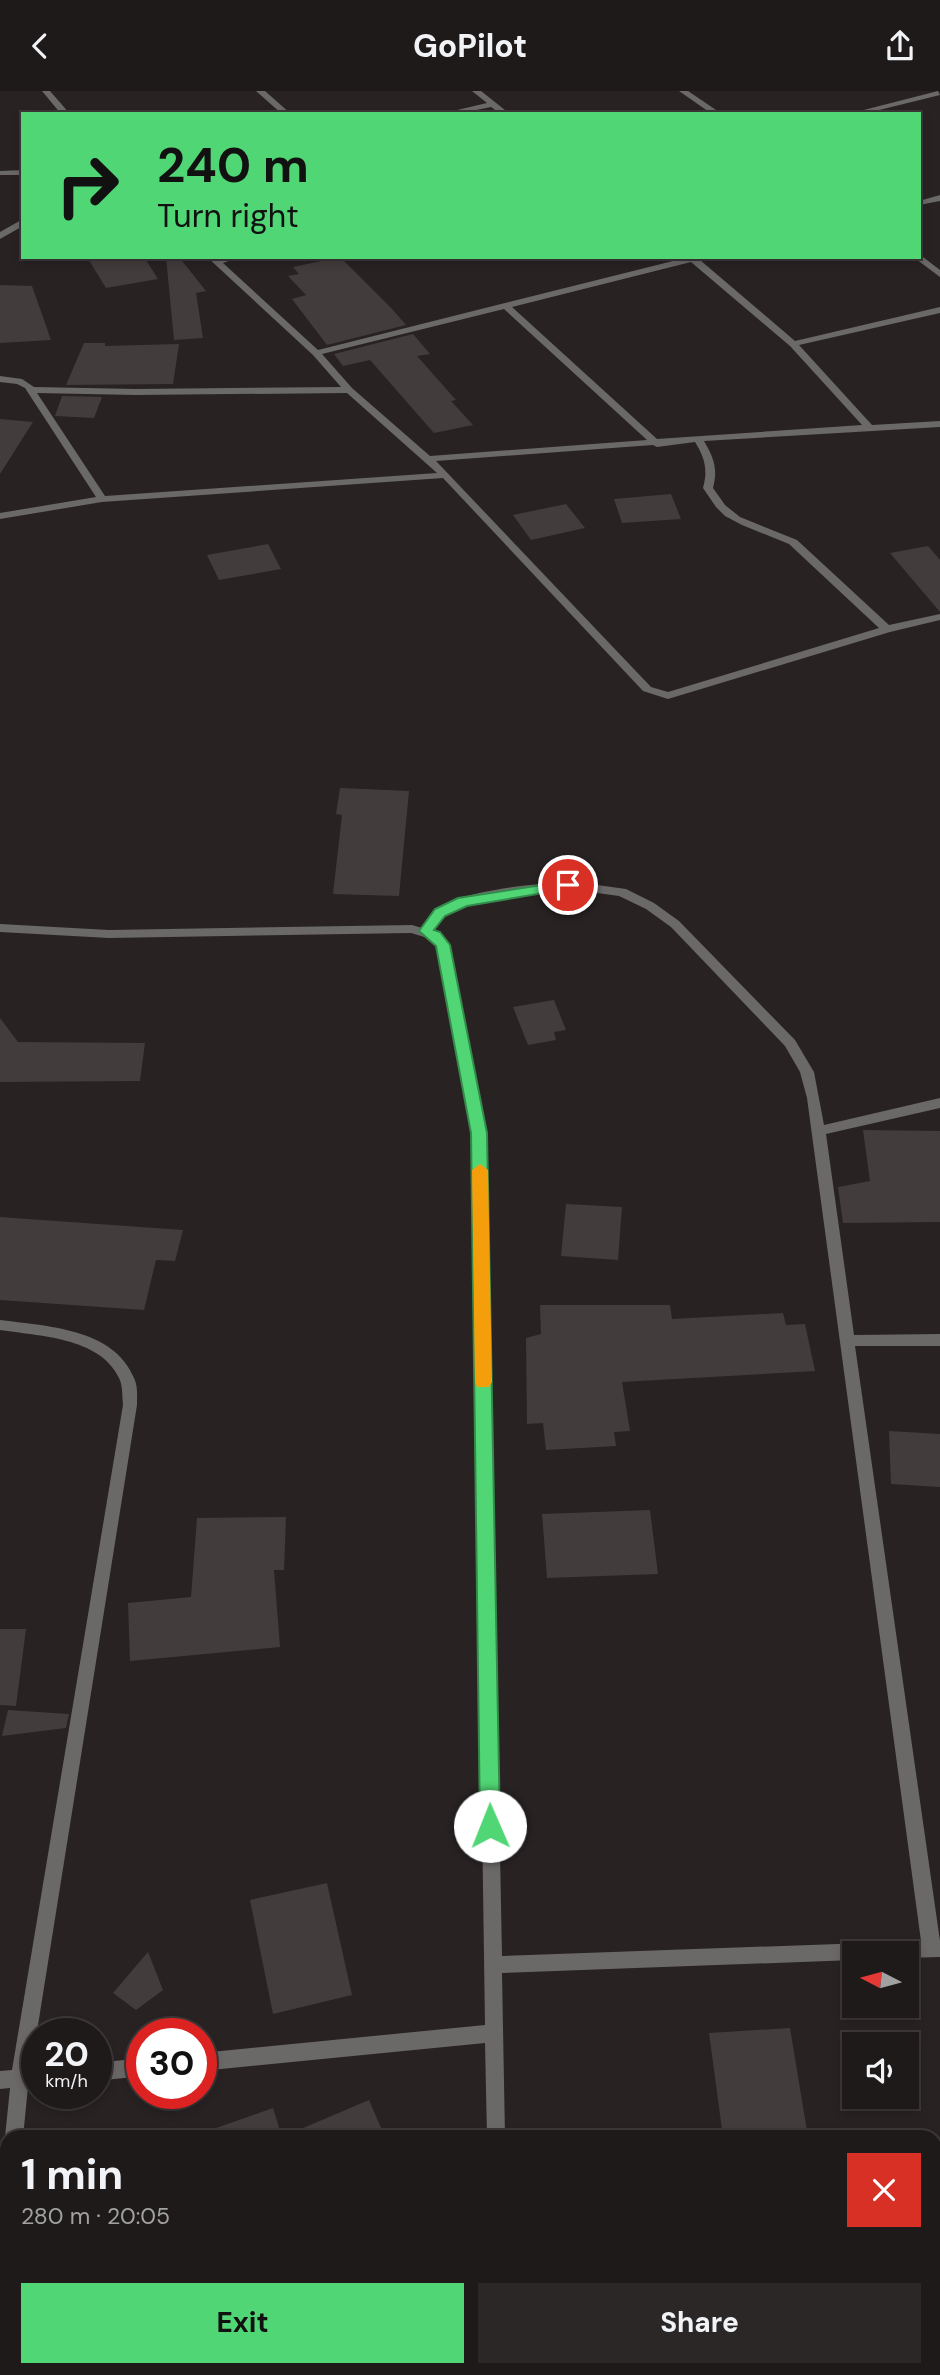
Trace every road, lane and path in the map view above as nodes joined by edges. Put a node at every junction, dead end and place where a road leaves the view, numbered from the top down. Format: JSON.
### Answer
{"nodes":[{"id":1,"x":46,"y":91,"type":"edge"},
{"id":2,"x":260,"y":91,"type":"edge"},
{"id":3,"x":475,"y":91,"type":"edge"},
{"id":4,"x":683,"y":91,"type":"edge"},
{"id":5,"x":940,"y":93,"type":"edge"},
{"id":6,"x":493,"y":104,"type":"junction"},
{"id":7,"x":64,"y":112,"type":"edge"},
{"id":8,"x":285,"y":112,"type":"edge"},
{"id":9,"x":454,"y":112,"type":"edge"},
{"id":10,"x":503,"y":112,"type":"edge"},
{"id":11,"x":715,"y":112,"type":"edge"},
{"id":12,"x":860,"y":112,"type":"edge"},
{"id":13,"x":21,"y":172,"type":"edge"},
{"id":14,"x":0,"y":173,"type":"edge"},
{"id":15,"x":940,"y":198,"type":"edge"},
{"id":16,"x":921,"y":203,"type":"edge"},
{"id":17,"x":21,"y":223,"type":"edge"},
{"id":18,"x":0,"y":236,"type":"edge"},
{"id":19,"x":693,"y":259,"type":"edge"},
{"id":20,"x":698,"y":259,"type":"edge"},
{"id":21,"x":921,"y":259,"type":"edge"},
{"id":22,"x":213,"y":260,"type":"edge"},
{"id":23,"x":940,"y":274,"type":"edge"},
{"id":24,"x":506,"y":306,"type":"junction"},
{"id":25,"x":940,"y":310,"type":"edge"},
{"id":26,"x":793,"y":344,"type":"junction"},
{"id":27,"x":316,"y":353,"type":"junction"},
{"id":28,"x":0,"y":379,"type":"edge"},
{"id":29,"x":31,"y":390,"type":"junction"},
{"id":30,"x":349,"y":390,"type":"junction"},
{"id":31,"x":940,"y":424,"type":"edge"},
{"id":32,"x":870,"y":428,"type":"junction"},
{"id":33,"x":698,"y":439,"type":"junction"},
{"id":34,"x":657,"y":444,"type":"junction"},
{"id":35,"x":427,"y":459,"type":"junction"},
{"id":36,"x":446,"y":475,"type":"junction"},
{"id":37,"x":102,"y":499,"type":"junction"},
{"id":38,"x":0,"y":516,"type":"edge"},
{"id":39,"x":940,"y":617,"type":"edge"},
{"id":40,"x":887,"y":629,"type":"junction"},
{"id":41,"x":0,"y":928,"type":"edge"},
{"id":42,"x":426,"y":931,"type":"junction"},
{"id":43,"x":940,"y":1103,"type":"edge"},
{"id":44,"x":819,"y":1131,"type":"junction"},
{"id":45,"x":0,"y":1325,"type":"edge"},
{"id":46,"x":848,"y":1341,"type":"junction"},
{"id":47,"x":940,"y":1341,"type":"edge"},
{"id":48,"x":935,"y":1950,"type":"edge"},
{"id":49,"x":492,"y":1965,"type":"junction"},
{"id":50,"x":37,"y":2018,"type":"edge"},
{"id":51,"x":493,"y":2033,"type":"junction"},
{"id":52,"x":217,"y":2060,"type":"edge"},
{"id":53,"x":21,"y":2078,"type":"edge"},
{"id":54,"x":0,"y":2080,"type":"edge"},
{"id":55,"x":21,"y":2109,"type":"edge"},
{"id":56,"x":17,"y":2130,"type":"edge"},
{"id":57,"x":496,"y":2130,"type":"edge"}],
"edges":[{"from":1,"to":7,"type":"street"},
{"from":2,"to":8,"type":"street"},
{"from":3,"to":6,"type":"street"},
{"from":4,"to":11,"type":"street"},
{"from":5,"to":12,"type":"street"},
{"from":6,"to":9,"type":"street"},
{"from":6,"to":10,"type":"street"},
{"from":13,"to":14,"type":"street"},
{"from":15,"to":16,"type":"street"},
{"from":17,"to":18,"type":"street"},
{"from":19,"to":24,"type":"street"},
{"from":20,"to":26,"type":"street"},
{"from":21,"to":23,"type":"street"},
{"from":22,"to":27,"type":"street"},
{"from":24,"to":27,"type":"street"},
{"from":24,"to":34,"type":"street"},
{"from":25,"to":26,"type":"street"},
{"from":26,"to":32,"type":"street"},
{"from":27,"to":30,"type":"street"},
{"from":28,"to":29,"type":"street"},
{"from":29,"to":30,"type":"street"},
{"from":29,"to":37,"type":"street"},
{"from":30,"to":35,"type":"street"},
{"from":31,"to":32,"type":"street"},
{"from":32,"to":33,"type":"street"},
{"from":33,"to":34,"type":"street"},
{"from":33,"to":40,"type":"street"},
{"from":34,"to":35,"type":"street"},
{"from":35,"to":36,"type":"street"},
{"from":36,"to":37,"type":"street"},
{"from":36,"to":40,"type":"street"},
{"from":37,"to":38,"type":"street"},
{"from":39,"to":40,"type":"street"},
{"from":41,"to":42,"type":"street"},
{"from":42,"to":44,"type":"street"},
{"from":42,"to":49,"type":"street"},
{"from":43,"to":44,"type":"street"},
{"from":44,"to":46,"type":"street"},
{"from":45,"to":50,"type":"street"},
{"from":46,"to":47,"type":"street"},
{"from":46,"to":48,"type":"street"},
{"from":48,"to":49,"type":"street"},
{"from":49,"to":51,"type":"street"},
{"from":51,"to":52,"type":"street"},
{"from":51,"to":57,"type":"street"},
{"from":53,"to":54,"type":"street"},
{"from":55,"to":56,"type":"street"}]}
